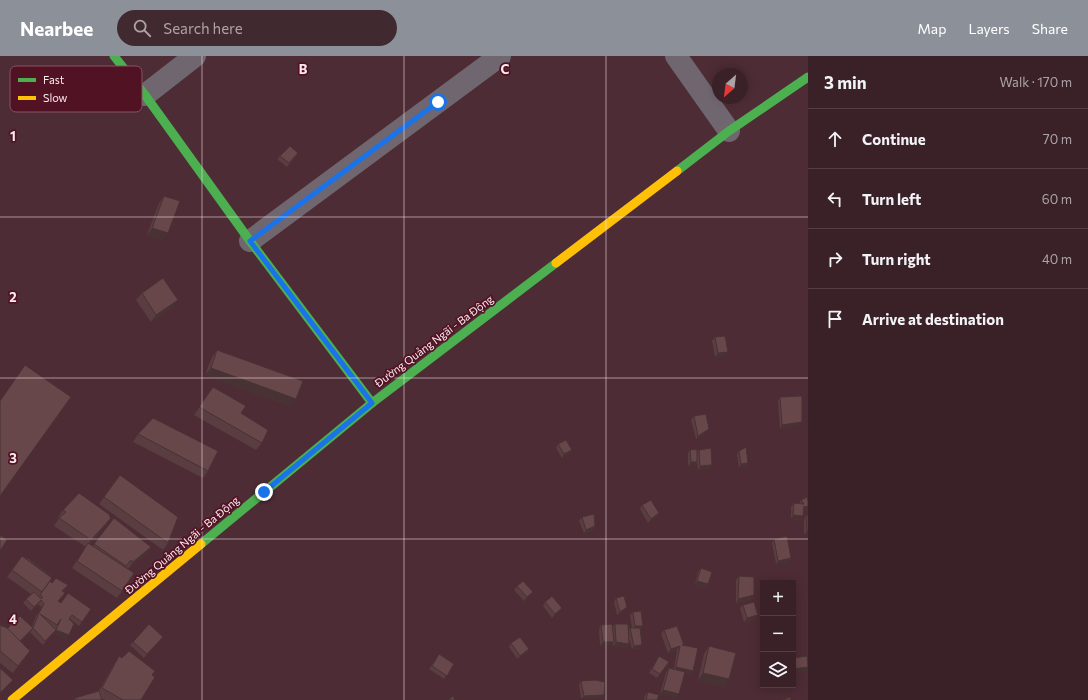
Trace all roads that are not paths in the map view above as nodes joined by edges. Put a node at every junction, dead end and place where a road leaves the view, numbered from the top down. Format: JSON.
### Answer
{"nodes":[{"id":1,"x":114,"y":56,"type":"edge"},
{"id":2,"x":195,"y":56,"type":"edge"},
{"id":3,"x":500,"y":56,"type":"edge"},
{"id":4,"x":676,"y":56,"type":"edge"},
{"id":5,"x":122,"y":66,"type":"edge"},
{"id":6,"x":808,"y":76,"type":"edge"},
{"id":7,"x":142,"y":90,"type":"edge"},
{"id":8,"x":145,"y":94,"type":"junction"},
{"id":9,"x":729,"y":131,"type":"junction"},
{"id":10,"x":250,"y":241,"type":"junction"},
{"id":11,"x":372,"y":403,"type":"junction"},
{"id":12,"x":12,"y":700,"type":"edge"}],
"edges":[{"from":1,"to":5,"type":"main road"},
{"from":2,"to":8,"type":"street"},
{"from":3,"to":10,"type":"street"},
{"from":4,"to":9,"type":"street"},
{"from":6,"to":9,"type":"main road","name":"Đường Quảng Ngãi - Ba Động"},
{"from":7,"to":8,"type":"main road"},
{"from":8,"to":10,"type":"main road"},
{"from":9,"to":11,"type":"main road","name":"Đường Quảng Ngãi - Ba Động"},
{"from":10,"to":11,"type":"main road"},
{"from":11,"to":12,"type":"main road","name":"Đường Quảng Ngãi - Ba Động"}]}
